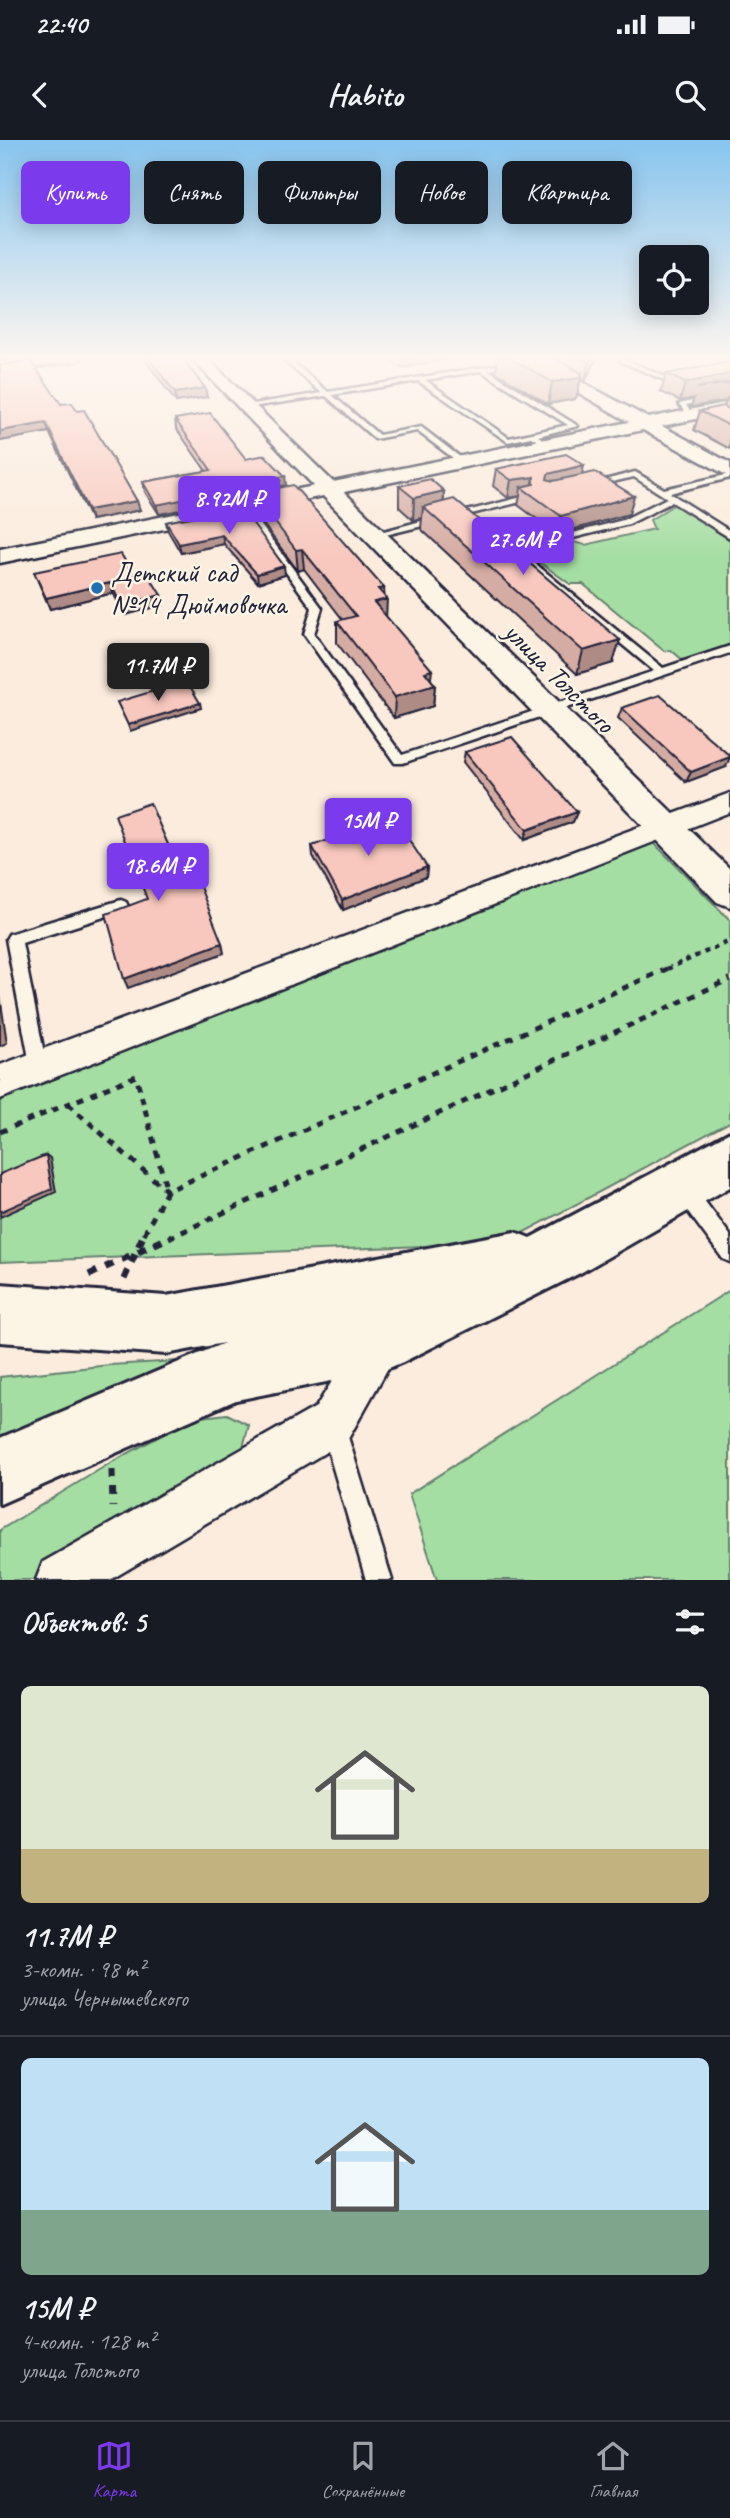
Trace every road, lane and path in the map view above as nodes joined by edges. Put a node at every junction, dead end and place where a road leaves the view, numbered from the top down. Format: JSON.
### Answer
{"nodes":[{"id":1,"x":263,"y":424,"type":"edge"},
{"id":2,"x":362,"y":424,"type":"edge"},
{"id":3,"x":485,"y":424,"type":"edge"},
{"id":4,"x":571,"y":424,"type":"edge"},
{"id":5,"x":644,"y":424,"type":"edge"},
{"id":6,"x":645,"y":424,"type":"edge"},
{"id":7,"x":539,"y":440,"type":"junction"},
{"id":8,"x":460,"y":462,"type":"junction"},
{"id":9,"x":730,"y":473,"type":"edge"},
{"id":10,"x":585,"y":486,"type":"edge"},
{"id":11,"x":328,"y":489,"type":"junction"},
{"id":12,"x":663,"y":492,"type":"junction"},
{"id":13,"x":526,"y":498,"type":"edge"},
{"id":14,"x":673,"y":498,"type":"junction"},
{"id":15,"x":243,"y":507,"type":"junction"},
{"id":16,"x":467,"y":512,"type":"junction"},
{"id":17,"x":477,"y":520,"type":"edge"},
{"id":18,"x":373,"y":535,"type":"junction"},
{"id":19,"x":730,"y":535,"type":"edge"},
{"id":20,"x":504,"y":542,"type":"edge"},
{"id":21,"x":513,"y":550,"type":"junction"},
{"id":22,"x":0,"y":556,"type":"edge"},
{"id":23,"x":730,"y":649,"type":"edge"},
{"id":24,"x":663,"y":673,"type":"junction"},
{"id":25,"x":549,"y":711,"type":"junction"},
{"id":26,"x":730,"y":802,"type":"edge"},
{"id":27,"x":665,"y":827,"type":"junction"},
{"id":28,"x":730,"y":892,"type":"edge"},
{"id":29,"x":121,"y":906,"type":"edge"},
{"id":30,"x":730,"y":941,"type":"edge"},
{"id":31,"x":730,"y":979,"type":"edge"},
{"id":32,"x":38,"y":1068,"type":"junction"},
{"id":33,"x":0,"y":1082,"type":"edge"},
{"id":34,"x":68,"y":1104,"type":"junction"},
{"id":35,"x":0,"y":1132,"type":"edge"},
{"id":36,"x":730,"y":1158,"type":"edge"},
{"id":37,"x":681,"y":1185,"type":"junction"},
{"id":38,"x":167,"y":1191,"type":"junction"},
{"id":39,"x":562,"y":1252,"type":"junction"},
{"id":40,"x":730,"y":1252,"type":"edge"},
{"id":41,"x":133,"y":1255,"type":"junction"},
{"id":42,"x":84,"y":1278,"type":"dead end"},
{"id":43,"x":123,"y":1280,"type":"dead end"},
{"id":44,"x":0,"y":1313,"type":"edge"},
{"id":45,"x":382,"y":1341,"type":"junction"},
{"id":46,"x":332,"y":1423,"type":"junction"},
{"id":47,"x":0,"y":1471,"type":"edge"},
{"id":48,"x":115,"y":1565,"type":"edge"},
{"id":49,"x":61,"y":1580,"type":"edge"},
{"id":50,"x":379,"y":1580,"type":"edge"}],
"edges":[{"from":1,"to":11,"type":"street","name":"улица Толстого"},
{"from":2,"to":8,"type":"lane"},
{"from":3,"to":7,"type":"lane"},
{"from":4,"to":7,"type":"lane"},
{"from":5,"to":7,"type":"street"},
{"from":6,"to":9,"type":"street"},
{"from":7,"to":8,"type":"street"},
{"from":8,"to":11,"type":"street"},
{"from":9,"to":12,"type":"lane"},
{"from":10,"to":12,"type":"lane"},
{"from":11,"to":15,"type":"street"},
{"from":11,"to":18,"type":"street","name":"улица Толстого"},
{"from":12,"to":14,"type":"lane"},
{"from":13,"to":16,"type":"lane"},
{"from":14,"to":19,"type":"lane"},
{"from":14,"to":21,"type":"lane"},
{"from":15,"to":22,"type":"street"},
{"from":15,"to":25,"type":"lane"},
{"from":16,"to":17,"type":"lane"},
{"from":16,"to":18,"type":"lane"},
{"from":18,"to":25,"type":"street","name":"улица Толстого"},
{"from":20,"to":21,"type":"lane"},
{"from":21,"to":24,"type":"lane"},
{"from":23,"to":24,"type":"lane"},
{"from":24,"to":25,"type":"lane"},
{"from":25,"to":27,"type":"street","name":"улица Толстого"},
{"from":26,"to":27,"type":"street"},
{"from":27,"to":28,"type":"street","name":"улица Толстого"},
{"from":27,"to":32,"type":"street"},
{"from":29,"to":32,"type":"lane"},
{"from":30,"to":38,"type":"path"},
{"from":31,"to":41,"type":"path"},
{"from":32,"to":33,"type":"street"},
{"from":34,"to":35,"type":"path"},
{"from":34,"to":38,"type":"path"},
{"from":34,"to":38,"type":"path"},
{"from":36,"to":37,"type":"main road"},
{"from":37,"to":39,"type":"main road"},
{"from":37,"to":40,"type":"lane"},
{"from":38,"to":41,"type":"path"},
{"from":39,"to":44,"type":"main road"},
{"from":39,"to":45,"type":"main road"},
{"from":41,"to":42,"type":"path"},
{"from":41,"to":43,"type":"path"},
{"from":45,"to":46,"type":"street"},
{"from":45,"to":47,"type":"main road"},
{"from":46,"to":48,"type":"street"},
{"from":46,"to":50,"type":"lane"},
{"from":48,"to":49,"type":"street"}]}
